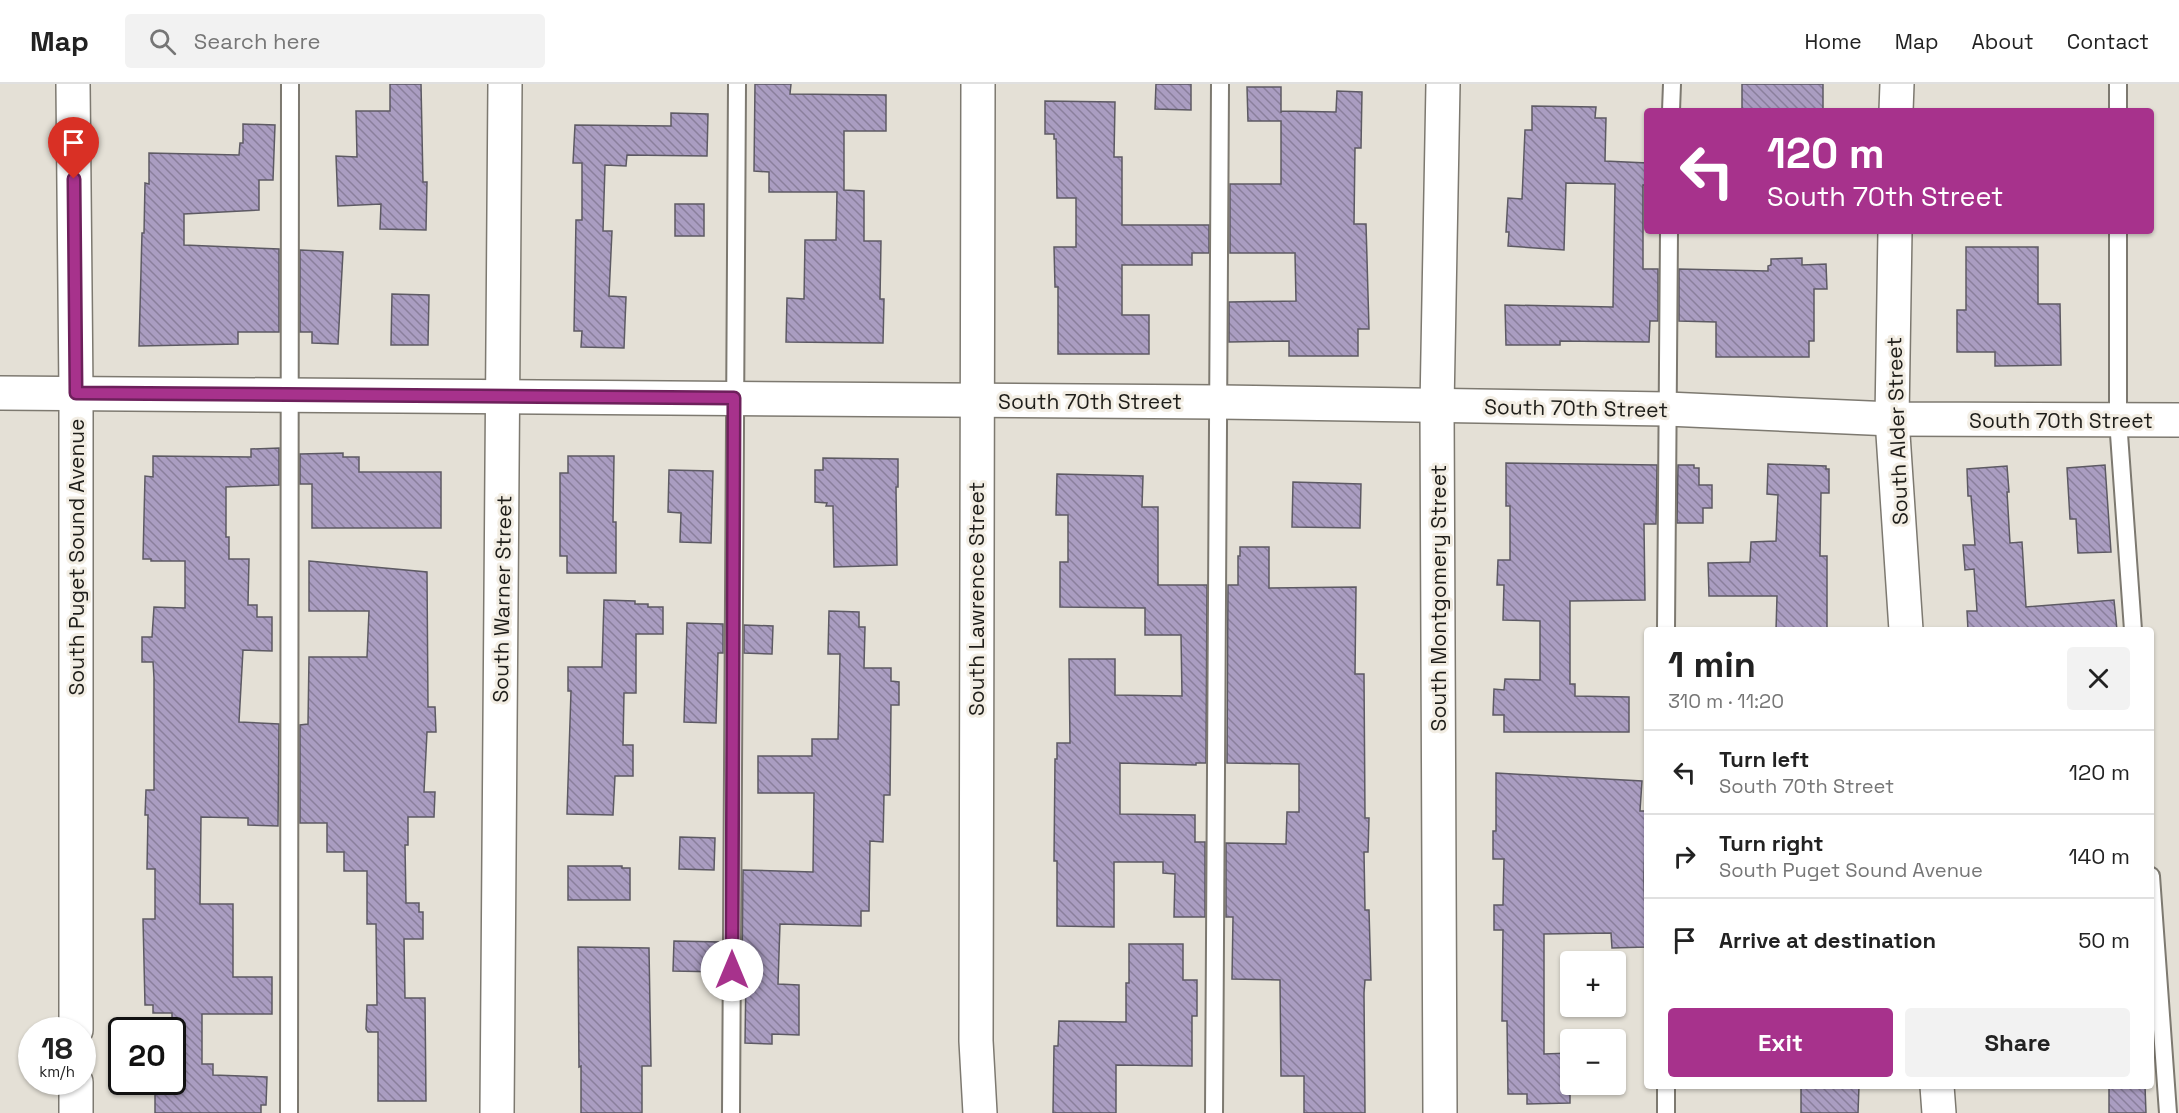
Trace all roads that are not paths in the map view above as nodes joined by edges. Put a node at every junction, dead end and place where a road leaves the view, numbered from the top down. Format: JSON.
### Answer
{"nodes":[{"id":1,"x":73,"y":84,"type":"edge"},
{"id":2,"x":290,"y":84,"type":"edge"},
{"id":3,"x":505,"y":84,"type":"edge"},
{"id":4,"x":737,"y":84,"type":"edge"},
{"id":5,"x":978,"y":84,"type":"edge"},
{"id":6,"x":1221,"y":84,"type":"edge"},
{"id":7,"x":1443,"y":84,"type":"edge"},
{"id":8,"x":1672,"y":84,"type":"edge"},
{"id":9,"x":1897,"y":84,"type":"edge"},
{"id":10,"x":2118,"y":84,"type":"edge"},
{"id":11,"x":1671,"y":108,"type":"edge"},
{"id":12,"x":1896,"y":108,"type":"edge"},
{"id":13,"x":2118,"y":108,"type":"edge"},
{"id":14,"x":1670,"y":234,"type":"edge"},
{"id":15,"x":1895,"y":234,"type":"edge"},
{"id":16,"x":2118,"y":234,"type":"edge"},
{"id":17,"x":0,"y":393,"type":"edge"},
{"id":18,"x":76,"y":393,"type":"junction"},
{"id":19,"x":290,"y":395,"type":"junction"},
{"id":20,"x":504,"y":396,"type":"junction"},
{"id":21,"x":734,"y":398,"type":"junction"},
{"id":22,"x":976,"y":400,"type":"junction"},
{"id":23,"x":1219,"y":402,"type":"junction"},
{"id":24,"x":1437,"y":407,"type":"junction"},
{"id":25,"x":1667,"y":409,"type":"junction"},
{"id":26,"x":1892,"y":419,"type":"junction"},
{"id":27,"x":2118,"y":420,"type":"junction"},
{"id":28,"x":2179,"y":420,"type":"edge"},
{"id":29,"x":1666,"y":627,"type":"edge"},
{"id":30,"x":1906,"y":627,"type":"edge"},
{"id":31,"x":2133,"y":627,"type":"edge"},
{"id":32,"x":2154,"y":918,"type":"edge"},
{"id":33,"x":76,"y":1017,"type":"edge"},
{"id":34,"x":1666,"y":1089,"type":"edge"},
{"id":35,"x":1937,"y":1089,"type":"edge"},
{"id":36,"x":76,"y":1095,"type":"edge"},
{"id":37,"x":76,"y":1113,"type":"edge"},
{"id":38,"x":290,"y":1113,"type":"edge"},
{"id":39,"x":497,"y":1113,"type":"edge"},
{"id":40,"x":731,"y":1113,"type":"edge"},
{"id":41,"x":980,"y":1113,"type":"edge"},
{"id":42,"x":1214,"y":1113,"type":"edge"},
{"id":43,"x":1440,"y":1113,"type":"edge"},
{"id":44,"x":1666,"y":1113,"type":"edge"},
{"id":45,"x":1939,"y":1113,"type":"edge"},
{"id":46,"x":2168,"y":1113,"type":"edge"}],
"edges":[{"from":1,"to":18,"type":"street","name":"South Puget Sound Avenue"},
{"from":2,"to":19,"type":"lane"},
{"from":3,"to":20,"type":"street","name":"South Warner Street"},
{"from":4,"to":21,"type":"lane"},
{"from":5,"to":22,"type":"street","name":"South Lawrence Street"},
{"from":6,"to":23,"type":"lane"},
{"from":7,"to":24,"type":"street","name":"South Montgomery Street"},
{"from":8,"to":11,"type":"lane"},
{"from":9,"to":12,"type":"street"},
{"from":10,"to":13,"type":"lane"},
{"from":14,"to":25,"type":"lane"},
{"from":15,"to":26,"type":"street","name":"South Alder Street"},
{"from":16,"to":27,"type":"lane"},
{"from":17,"to":18,"type":"street","name":"South 70th Street"},
{"from":18,"to":19,"type":"street","name":"South 70th Street"},
{"from":18,"to":33,"type":"street","name":"South Puget Sound Avenue"},
{"from":19,"to":20,"type":"street","name":"South 70th Street"},
{"from":19,"to":38,"type":"lane"},
{"from":20,"to":21,"type":"street","name":"South 70th Street"},
{"from":20,"to":39,"type":"street","name":"South Warner Street"},
{"from":21,"to":22,"type":"street","name":"South 70th Street"},
{"from":21,"to":40,"type":"lane"},
{"from":22,"to":23,"type":"street","name":"South 70th Street"},
{"from":22,"to":41,"type":"street","name":"South Lawrence Street"},
{"from":23,"to":24,"type":"street","name":"South 70th Street"},
{"from":23,"to":42,"type":"lane"},
{"from":24,"to":25,"type":"street","name":"South 70th Street"},
{"from":24,"to":43,"type":"street","name":"South Montgomery Street"},
{"from":25,"to":26,"type":"street","name":"South 70th Street"},
{"from":25,"to":29,"type":"lane"},
{"from":26,"to":27,"type":"street","name":"South 70th Street"},
{"from":26,"to":30,"type":"street","name":"South Alder Street"},
{"from":27,"to":28,"type":"street","name":"South 70th Street"},
{"from":27,"to":31,"type":"lane"},
{"from":32,"to":46,"type":"lane"},
{"from":34,"to":44,"type":"lane"},
{"from":35,"to":45,"type":"street"},
{"from":36,"to":37,"type":"street"}]}
